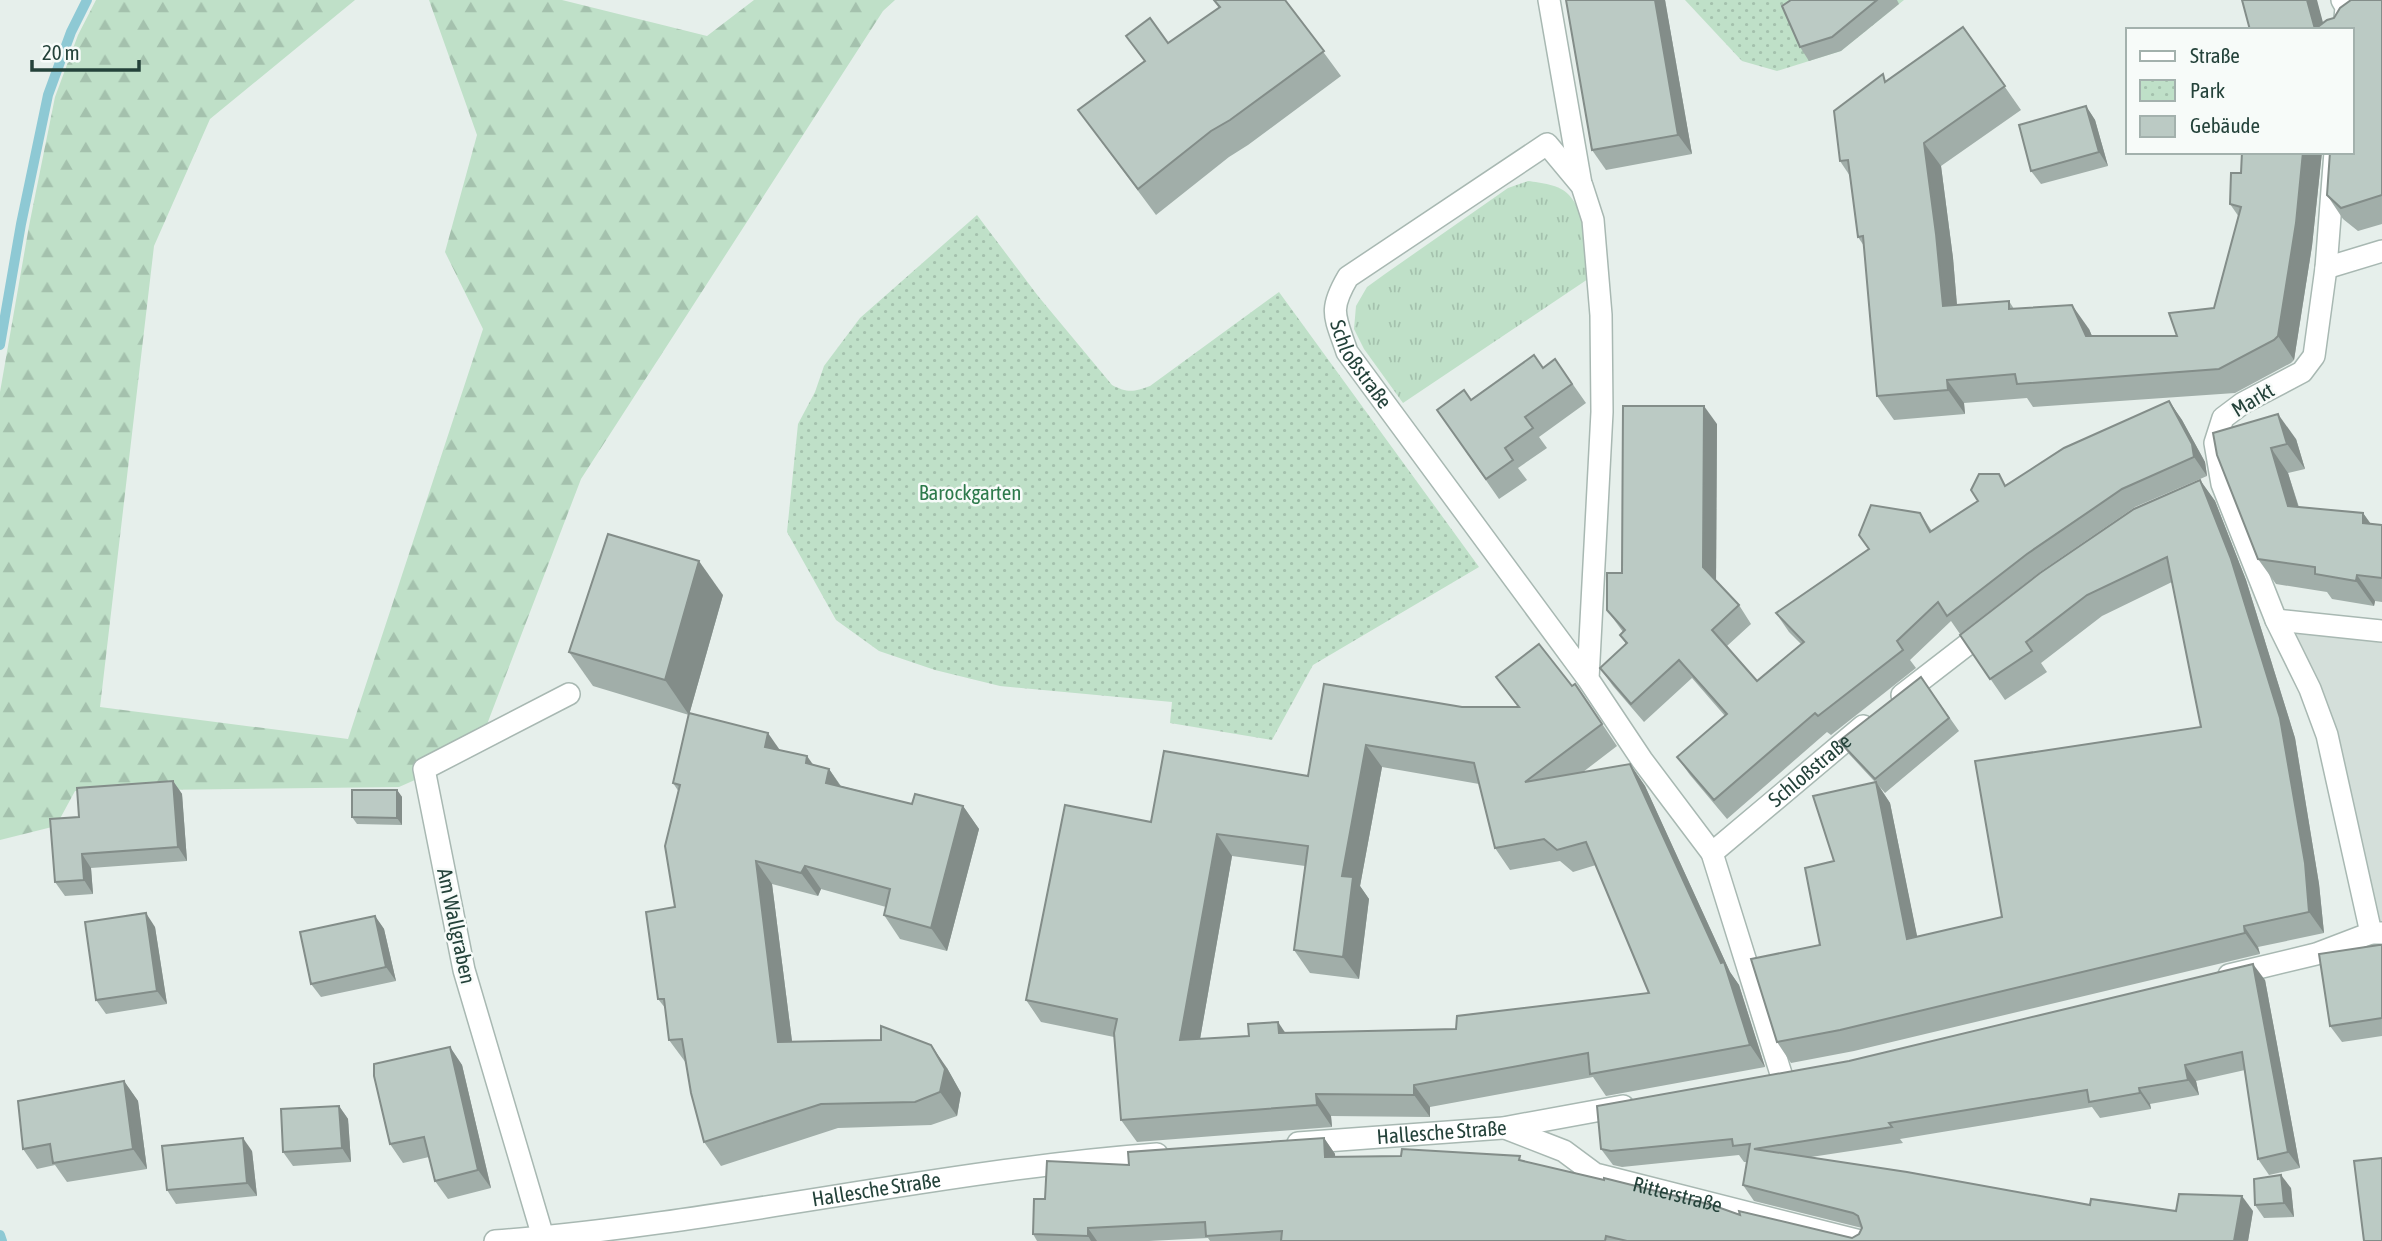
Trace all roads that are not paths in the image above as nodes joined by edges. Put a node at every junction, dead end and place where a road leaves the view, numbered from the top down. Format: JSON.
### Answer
{"nodes":[{"id":1,"x":1549,"y":0,"type":"edge"},
{"id":2,"x":2346,"y":2,"type":"edge"},
{"id":3,"x":2344,"y":28,"type":"edge"},
{"id":4,"x":2335,"y":154,"type":"edge"},
{"id":5,"x":1582,"y":186,"type":"junction"},
{"id":6,"x":2382,"y":251,"type":"edge"},
{"id":7,"x":2326,"y":268,"type":"junction"},
{"id":8,"x":2222,"y":484,"type":"junction"},
{"id":9,"x":2199,"y":494,"type":"edge"},
{"id":10,"x":2004,"y":616,"type":"edge"},
{"id":11,"x":2276,"y":620,"type":"junction"},
{"id":12,"x":2382,"y":631,"type":"edge"},
{"id":13,"x":1588,"y":679,"type":"junction"},
{"id":14,"x":569,"y":694,"type":"edge"},
{"id":15,"x":1712,"y":853,"type":"junction"},
{"id":16,"x":2377,"y":933,"type":"edge"},
{"id":17,"x":2208,"y":980,"type":"edge"},
{"id":18,"x":1807,"y":1073,"type":"edge"},
{"id":19,"x":1649,"y":1101,"type":"edge"},
{"id":20,"x":1503,"y":1128,"type":"junction"},
{"id":21,"x":1272,"y":1145,"type":"edge"},
{"id":22,"x":1178,"y":1152,"type":"edge"},
{"id":23,"x":543,"y":1237,"type":"junction"},
{"id":24,"x":495,"y":1241,"type":"edge"},
{"id":25,"x":1860,"y":1241,"type":"edge"}],
"edges":[{"from":1,"to":5,"type":"street","name":"Schloßstraße"},
{"from":2,"to":3,"type":"street"},
{"from":4,"to":7,"type":"street","name":"Markt"},
{"from":5,"to":13,"type":"street","name":"Schloßstraße"},
{"from":5,"to":13,"type":"street","name":"Schloßstraße"},
{"from":6,"to":7,"type":"street"},
{"from":7,"to":8,"type":"street","name":"Markt"},
{"from":8,"to":9,"type":"street"},
{"from":8,"to":11,"type":"street","name":"Markt"},
{"from":10,"to":15,"type":"street","name":"Schloßstraße"},
{"from":11,"to":12,"type":"street"},
{"from":11,"to":16,"type":"street","name":"Markt"},
{"from":13,"to":15,"type":"street","name":"Schloßstraße"},
{"from":14,"to":23,"type":"street","name":"Am Wallgraben"},
{"from":15,"to":18,"type":"street","name":"Schloßstraße"},
{"from":16,"to":17,"type":"street"},
{"from":19,"to":20,"type":"street","name":"Hallesche Straße"},
{"from":20,"to":21,"type":"street","name":"Hallesche Straße"},
{"from":20,"to":25,"type":"street","name":"Ritterstraße"},
{"from":22,"to":23,"type":"street","name":"Hallesche Straße"},
{"from":23,"to":24,"type":"street","name":"Hallesche Straße"}]}
